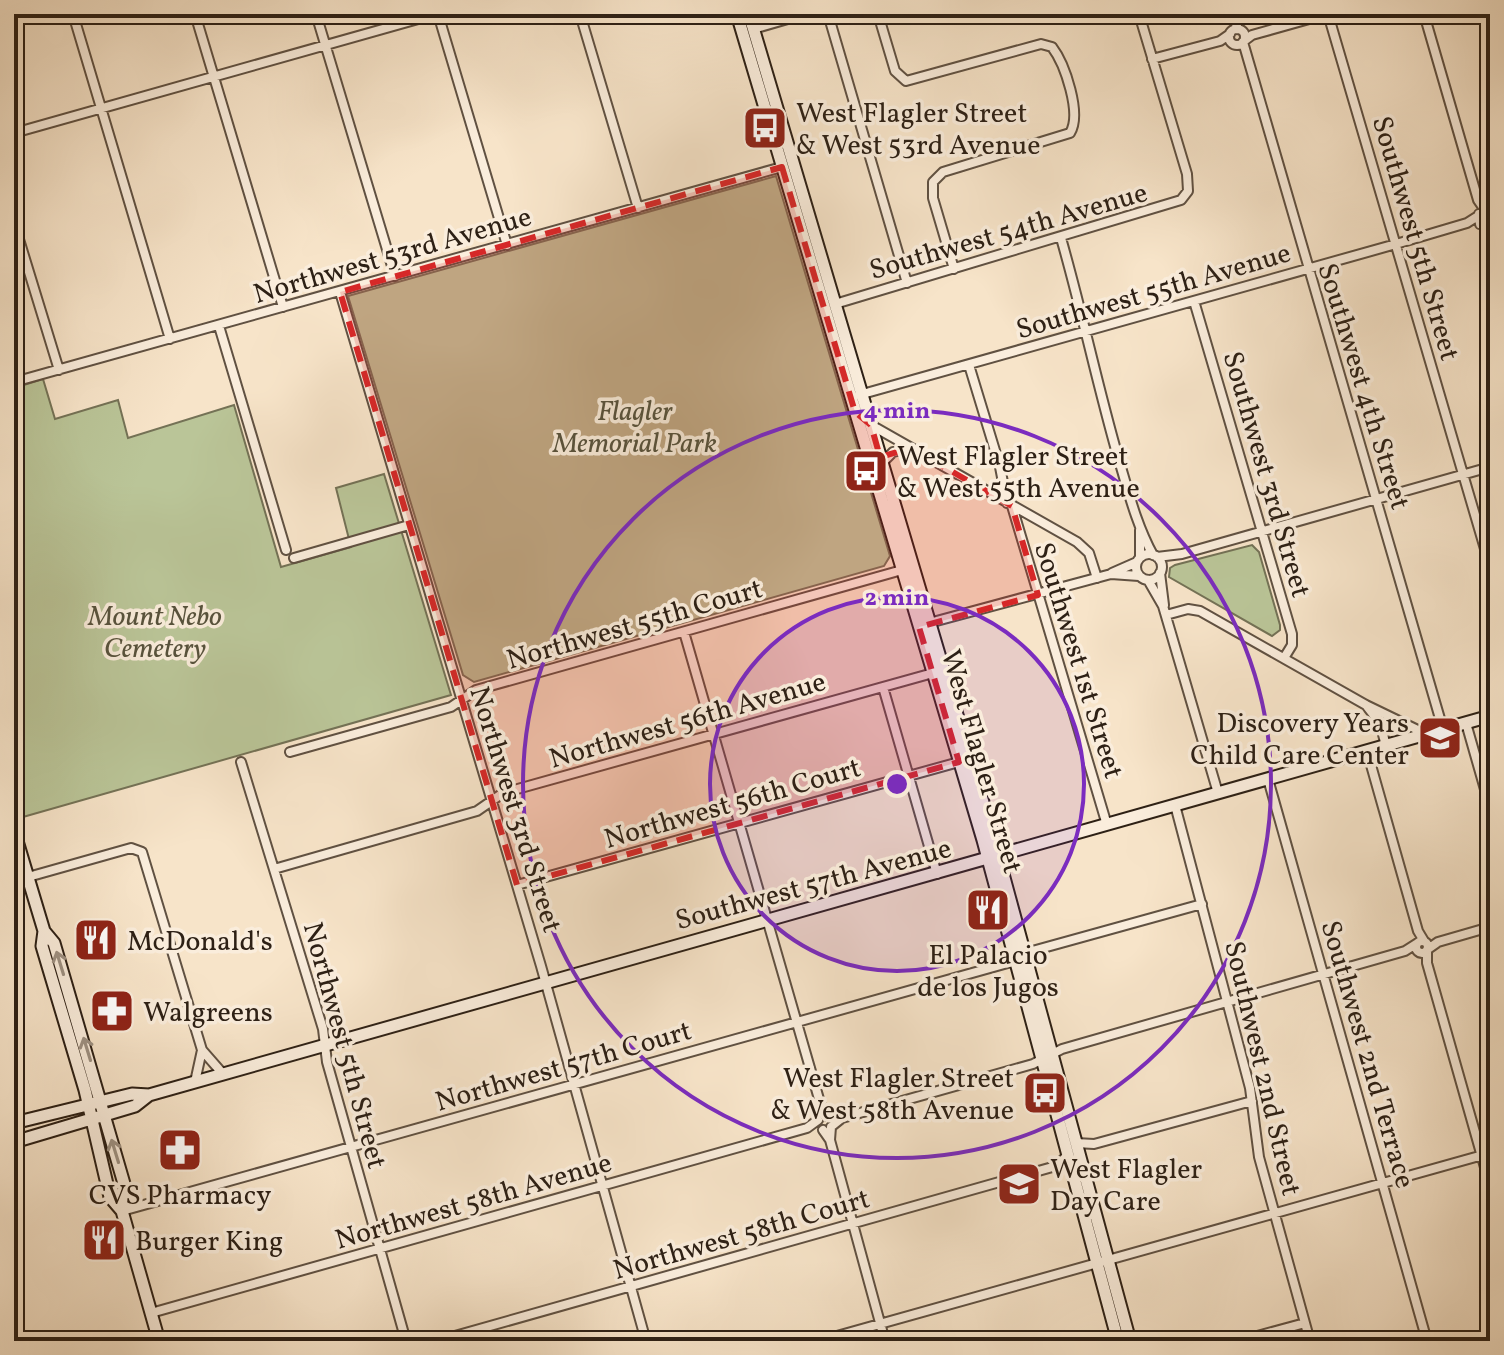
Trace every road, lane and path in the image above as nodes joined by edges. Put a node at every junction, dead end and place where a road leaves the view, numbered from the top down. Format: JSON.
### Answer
{"nodes":[{"id":1,"x":73,"y":14,"type":"edge"},
{"id":2,"x":195,"y":14,"type":"edge"},
{"id":3,"x":316,"y":14,"type":"edge"},
{"id":4,"x":437,"y":14,"type":"edge"},
{"id":5,"x":580,"y":14,"type":"edge"},
{"id":6,"x":739,"y":14,"type":"edge"},
{"id":7,"x":749,"y":14,"type":"edge"},
{"id":8,"x":805,"y":14,"type":"edge"},
{"id":9,"x":828,"y":14,"type":"edge"},
{"id":10,"x":878,"y":14,"type":"edge"},
{"id":11,"x":1139,"y":14,"type":"edge"},
{"id":12,"x":1328,"y":14,"type":"edge"},
{"id":13,"x":1424,"y":14,"type":"edge"},
{"id":14,"x":1232,"y":17,"type":"edge"},
{"id":15,"x":753,"y":29,"type":"junction"},
{"id":16,"x":1239,"y":37,"type":"junction"},
{"id":17,"x":326,"y":45,"type":"junction"},
{"id":18,"x":1152,"y":59,"type":"junction"},
{"id":19,"x":214,"y":77,"type":"junction"},
{"id":20,"x":101,"y":108,"type":"junction"},
{"id":21,"x":14,"y":133,"type":"edge"},
{"id":22,"x":788,"y":165,"type":"junction"},
{"id":23,"x":638,"y":208,"type":"junction"},
{"id":24,"x":1486,"y":219,"type":"edge"},
{"id":25,"x":14,"y":223,"type":"edge"},
{"id":26,"x":1490,"y":236,"type":"edge"},
{"id":27,"x":1061,"y":238,"type":"junction"},
{"id":28,"x":1396,"y":244,"type":"junction"},
{"id":29,"x":507,"y":245,"type":"junction"},
{"id":30,"x":816,"y":259,"type":"junction"},
{"id":31,"x":954,"y":269,"type":"junction"},
{"id":32,"x":1307,"y":269,"type":"junction"},
{"id":33,"x":395,"y":276,"type":"junction"},
{"id":34,"x":907,"y":283,"type":"junction"},
{"id":35,"x":340,"y":292,"type":"junction"},
{"id":36,"x":1194,"y":301,"type":"junction"},
{"id":37,"x":835,"y":304,"type":"junction"},
{"id":38,"x":283,"y":307,"type":"junction"},
{"id":39,"x":219,"y":326,"type":"junction"},
{"id":40,"x":1085,"y":332,"type":"junction"},
{"id":41,"x":170,"y":339,"type":"junction"},
{"id":42,"x":969,"y":365,"type":"junction"},
{"id":43,"x":59,"y":370,"type":"junction"},
{"id":44,"x":14,"y":382,"type":"edge"},
{"id":45,"x":856,"y":396,"type":"junction"},
{"id":46,"x":855,"y":412,"type":"junction"},
{"id":47,"x":871,"y":425,"type":"junction"},
{"id":48,"x":911,"y":448,"type":"junction"},
{"id":49,"x":882,"y":463,"type":"junction"},
{"id":50,"x":1490,"y":467,"type":"edge"},
{"id":51,"x":1463,"y":474,"type":"junction"},
{"id":52,"x":1376,"y":499,"type":"junction"},
{"id":53,"x":1009,"y":505,"type":"junction"},
{"id":54,"x":409,"y":525,"type":"junction"},
{"id":55,"x":1140,"y":530,"type":"junction"},
{"id":56,"x":1262,"y":531,"type":"junction"},
{"id":57,"x":286,"y":550,"type":"dead end"},
{"id":58,"x":1182,"y":554,"type":"junction"},
{"id":59,"x":1155,"y":556,"type":"junction"},
{"id":60,"x":294,"y":558,"type":"dead end"},
{"id":61,"x":1138,"y":560,"type":"junction"},
{"id":62,"x":1490,"y":566,"type":"edge"},
{"id":63,"x":902,"y":570,"type":"junction"},
{"id":64,"x":1161,"y":571,"type":"junction"},
{"id":65,"x":1111,"y":574,"type":"junction"},
{"id":66,"x":1097,"y":578,"type":"junction"},
{"id":67,"x":1144,"y":578,"type":"junction"},
{"id":68,"x":1038,"y":595,"type":"junction"},
{"id":69,"x":913,"y":607,"type":"junction"},
{"id":70,"x":1165,"y":611,"type":"junction"},
{"id":71,"x":929,"y":623,"type":"junction"},
{"id":72,"x":684,"y":632,"type":"junction"},
{"id":73,"x":1284,"y":658,"type":"junction"},
{"id":74,"x":933,"y":673,"type":"junction"},
{"id":75,"x":883,"y":687,"type":"junction"},
{"id":76,"x":949,"y":689,"type":"junction"},
{"id":77,"x":462,"y":699,"type":"junction"},
{"id":78,"x":1366,"y":705,"type":"junction"},
{"id":79,"x":1490,"y":716,"type":"edge"},
{"id":80,"x":1466,"y":723,"type":"junction"},
{"id":81,"x":1443,"y":729,"type":"junction"},
{"id":82,"x":714,"y":734,"type":"junction"},
{"id":83,"x":1426,"y":734,"type":"junction"},
{"id":84,"x":1386,"y":746,"type":"junction"},
{"id":85,"x":1367,"y":751,"type":"junction"},
{"id":86,"x":290,"y":752,"type":"dead end"},
{"id":87,"x":241,"y":762,"type":"dead end"},
{"id":88,"x":959,"y":762,"type":"junction"},
{"id":89,"x":910,"y":776,"type":"junction"},
{"id":90,"x":1268,"y":779,"type":"junction"},
{"id":91,"x":1218,"y":793,"type":"junction"},
{"id":92,"x":492,"y":801,"type":"junction"},
{"id":93,"x":1175,"y":805,"type":"junction"},
{"id":94,"x":1490,"y":807,"type":"edge"},
{"id":95,"x":741,"y":822,"type":"junction"},
{"id":96,"x":1107,"y":825,"type":"junction"},
{"id":97,"x":14,"y":831,"type":"edge"},
{"id":98,"x":993,"y":857,"type":"junction"},
{"id":99,"x":274,"y":869,"type":"junction"},
{"id":100,"x":937,"y":874,"type":"junction"},
{"id":101,"x":28,"y":877,"type":"junction"},
{"id":102,"x":517,"y":885,"type":"junction"},
{"id":103,"x":1202,"y":904,"type":"junction"},
{"id":104,"x":769,"y":919,"type":"junction"},
{"id":105,"x":1490,"y":927,"type":"edge"},
{"id":106,"x":44,"y":931,"type":"junction"},
{"id":107,"x":1422,"y":947,"type":"junction"},
{"id":108,"x":1020,"y":957,"type":"junction"},
{"id":109,"x":1323,"y":975,"type":"junction"},
{"id":110,"x":546,"y":982,"type":"junction"},
{"id":111,"x":1227,"y":1002,"type":"junction"},
{"id":112,"x":798,"y":1022,"type":"junction"},
{"id":113,"x":325,"y":1046,"type":"junction"},
{"id":114,"x":202,"y":1050,"type":"junction"},
{"id":115,"x":1047,"y":1057,"type":"junction"},
{"id":116,"x":223,"y":1074,"type":"junction"},
{"id":117,"x":195,"y":1082,"type":"junction"},
{"id":118,"x":575,"y":1085,"type":"junction"},
{"id":119,"x":149,"y":1095,"type":"junction"},
{"id":120,"x":102,"y":1101,"type":"junction"},
{"id":121,"x":1252,"y":1101,"type":"junction"},
{"id":122,"x":87,"y":1104,"type":"junction"},
{"id":123,"x":105,"y":1115,"type":"junction"},
{"id":124,"x":90,"y":1120,"type":"junction"},
{"id":125,"x":14,"y":1123,"type":"edge"},
{"id":126,"x":825,"y":1123,"type":"junction"},
{"id":127,"x":14,"y":1142,"type":"edge"},
{"id":128,"x":1076,"y":1143,"type":"junction"},
{"id":129,"x":1094,"y":1144,"type":"junction"},
{"id":130,"x":351,"y":1148,"type":"junction"},
{"id":131,"x":1486,"y":1154,"type":"edge"},
{"id":132,"x":1074,"y":1155,"type":"junction"},
{"id":133,"x":1056,"y":1166,"type":"junction"},
{"id":134,"x":1072,"y":1170,"type":"junction"},
{"id":135,"x":1382,"y":1184,"type":"junction"},
{"id":136,"x":1490,"y":1185,"type":"edge"},
{"id":137,"x":603,"y":1186,"type":"junction"},
{"id":138,"x":122,"y":1211,"type":"junction"},
{"id":139,"x":1275,"y":1214,"type":"junction"},
{"id":140,"x":853,"y":1223,"type":"junction"},
{"id":141,"x":380,"y":1249,"type":"junction"},
{"id":142,"x":1102,"y":1262,"type":"junction"},
{"id":143,"x":631,"y":1286,"type":"junction"},
{"id":144,"x":151,"y":1313,"type":"junction"},
{"id":145,"x":1305,"y":1323,"type":"junction"},
{"id":146,"x":881,"y":1324,"type":"junction"},
{"id":147,"x":159,"y":1341,"type":"edge"},
{"id":148,"x":406,"y":1341,"type":"edge"},
{"id":149,"x":437,"y":1341,"type":"edge"},
{"id":150,"x":646,"y":1341,"type":"edge"},
{"id":151,"x":819,"y":1341,"type":"edge"},
{"id":152,"x":885,"y":1341,"type":"edge"},
{"id":153,"x":1118,"y":1341,"type":"edge"},
{"id":154,"x":1130,"y":1341,"type":"edge"},
{"id":155,"x":1239,"y":1341,"type":"edge"},
{"id":156,"x":1310,"y":1341,"type":"edge"},
{"id":157,"x":1427,"y":1341,"type":"edge"}],
"edges":[{"from":1,"to":20,"type":"street"},
{"from":2,"to":19,"type":"street"},
{"from":3,"to":17,"type":"street"},
{"from":4,"to":17,"type":"street"},
{"from":4,"to":29,"type":"street"},
{"from":5,"to":23,"type":"street"},
{"from":6,"to":15,"type":"main road"},
{"from":6,"to":22,"type":"main road"},
{"from":7,"to":15,"type":"main road","name":"West Flagler Street"},
{"from":8,"to":15,"type":"street"},
{"from":9,"to":34,"type":"street"},
{"from":10,"to":31,"type":"street"},
{"from":11,"to":18,"type":"street"},
{"from":12,"to":16,"type":"street"},
{"from":12,"to":28,"type":"street","name":"Southwest 5th Street"},
{"from":13,"to":24,"type":"street"},
{"from":14,"to":16,"type":"street","name":"Southwest 4th Street"},
{"from":15,"to":22,"type":"main road","name":"West Flagler Street"},
{"from":16,"to":18,"type":"street"},
{"from":16,"to":32,"type":"street","name":"Southwest 4th Street"},
{"from":17,"to":19,"type":"street"},
{"from":17,"to":33,"type":"street"},
{"from":18,"to":27,"type":"street","name":"Southwest 54th Avenue"},
{"from":19,"to":20,"type":"street"},
{"from":19,"to":38,"type":"street"},
{"from":20,"to":21,"type":"street"},
{"from":20,"to":41,"type":"street"},
{"from":22,"to":23,"type":"street","name":"Northwest 53rd Avenue"},
{"from":22,"to":30,"type":"main road","name":"West Flagler Street"},
{"from":22,"to":30,"type":"main road","name":"West Flagler Street"},
{"from":23,"to":29,"type":"street","name":"Northwest 53rd Avenue"},
{"from":24,"to":26,"type":"street"},
{"from":24,"to":28,"type":"street","name":"Southwest 55th Avenue"},
{"from":25,"to":43,"type":"street"},
{"from":27,"to":31,"type":"street","name":"Southwest 54th Avenue"},
{"from":27,"to":40,"type":"street"},
{"from":28,"to":32,"type":"street","name":"Southwest 55th Avenue"},
{"from":28,"to":51,"type":"street","name":"Southwest 5th Street"},
{"from":29,"to":33,"type":"street","name":"Northwest 53rd Avenue"},
{"from":30,"to":37,"type":"main road","name":"West Flagler Street"},
{"from":30,"to":45,"type":"main road","name":"West Flagler Street"},
{"from":31,"to":34,"type":"street","name":"Southwest 54th Avenue"},
{"from":32,"to":36,"type":"street","name":"Southwest 55th Avenue"},
{"from":32,"to":52,"type":"street","name":"Southwest 4th Street"},
{"from":33,"to":35,"type":"street","name":"Northwest 53rd Avenue"},
{"from":34,"to":37,"type":"street","name":"Southwest 54th Avenue"},
{"from":35,"to":38,"type":"street","name":"Northwest 53rd Avenue"},
{"from":35,"to":54,"type":"street","name":"Northwest 3rd Street"},
{"from":36,"to":40,"type":"street","name":"Southwest 55th Avenue"},
{"from":36,"to":56,"type":"street","name":"Southwest 3rd Street"},
{"from":37,"to":45,"type":"main road","name":"West Flagler Street"},
{"from":38,"to":39,"type":"street","name":"Northwest 53rd Avenue"},
{"from":39,"to":41,"type":"street","name":"Northwest 53rd Avenue"},
{"from":39,"to":57,"type":"street"},
{"from":40,"to":42,"type":"street","name":"Southwest 55th Avenue"},
{"from":40,"to":55,"type":"street"},
{"from":41,"to":43,"type":"street","name":"Northwest 53rd Avenue"},
{"from":42,"to":45,"type":"street","name":"Southwest 55th Avenue"},
{"from":42,"to":53,"type":"street","name":"Southwest 1st Street"},
{"from":43,"to":44,"type":"street","name":"Northwest 53rd Avenue"},
{"from":45,"to":46,"type":"main road","name":"West Flagler Street"},
{"from":45,"to":47,"type":"main road","name":"West Flagler Street"},
{"from":46,"to":47,"type":"main road"},
{"from":46,"to":63,"type":"main road","name":"West Flagler Street"},
{"from":47,"to":48,"type":"street"},
{"from":47,"to":49,"type":"main road","name":"West Flagler Street"},
{"from":48,"to":49,"type":"street"},
{"from":48,"to":53,"type":"street"},
{"from":49,"to":71,"type":"main road","name":"West Flagler Street"},
{"from":50,"to":51,"type":"street"},
{"from":51,"to":52,"type":"street"},
{"from":51,"to":62,"type":"street","name":"Southwest 5th Street"},
{"from":52,"to":56,"type":"street"},
{"from":52,"to":81,"type":"street","name":"Southwest 4th Street"},
{"from":53,"to":66,"type":"street"},
{"from":53,"to":68,"type":"street","name":"Southwest 1st Street"},
{"from":54,"to":60,"type":"street"},
{"from":54,"to":77,"type":"street","name":"Northwest 3rd Street"},
{"from":55,"to":59,"type":"street"},
{"from":55,"to":61,"type":"street"},
{"from":56,"to":58,"type":"street"},
{"from":56,"to":73,"type":"street","name":"Southwest 3rd Street"},
{"from":58,"to":59,"type":"street"},
{"from":58,"to":64,"type":"street"},
{"from":59,"to":61,"type":"street"},
{"from":59,"to":64,"type":"street"},
{"from":61,"to":65,"type":"street"},
{"from":61,"to":67,"type":"street"},
{"from":63,"to":69,"type":"main road","name":"West Flagler Street"},
{"from":63,"to":72,"type":"street","name":"Northwest 55th Court"},
{"from":64,"to":67,"type":"street"},
{"from":64,"to":70,"type":"street"},
{"from":65,"to":66,"type":"street"},
{"from":65,"to":67,"type":"street"},
{"from":66,"to":68,"type":"street"},
{"from":67,"to":70,"type":"street"},
{"from":68,"to":71,"type":"street"},
{"from":68,"to":96,"type":"street","name":"Southwest 1st Street"},
{"from":69,"to":71,"type":"main road"},
{"from":69,"to":74,"type":"main road","name":"West Flagler Street"},
{"from":70,"to":73,"type":"street"},
{"from":70,"to":91,"type":"street"},
{"from":71,"to":76,"type":"main road","name":"West Flagler Street"},
{"from":72,"to":77,"type":"street","name":"Northwest 55th Court"},
{"from":72,"to":82,"type":"street"},
{"from":73,"to":78,"type":"street"},
{"from":74,"to":75,"type":"street","name":"Northwest 56th Avenue"},
{"from":74,"to":76,"type":"main road"},
{"from":74,"to":88,"type":"main road","name":"West Flagler Street"},
{"from":75,"to":82,"type":"street","name":"Northwest 56th Avenue"},
{"from":75,"to":89,"type":"street"},
{"from":76,"to":98,"type":"main road","name":"West Flagler Street"},
{"from":77,"to":86,"type":"street","name":"Northwest 55th Court"},
{"from":77,"to":92,"type":"street","name":"Northwest 3rd Street"},
{"from":78,"to":83,"type":"street"},
{"from":78,"to":84,"type":"street"},
{"from":79,"to":80,"type":"main road","name":"Southwest 57th Avenue"},
{"from":80,"to":81,"type":"main road","name":"Southwest 57th Avenue"},
{"from":80,"to":94,"type":"street"},
{"from":81,"to":83,"type":"main road","name":"Southwest 57th Avenue"},
{"from":82,"to":92,"type":"street","name":"Northwest 56th Avenue"},
{"from":82,"to":95,"type":"street"},
{"from":83,"to":84,"type":"main road","name":"Southwest 57th Avenue"},
{"from":84,"to":85,"type":"main road","name":"Southwest 57th Avenue"},
{"from":85,"to":90,"type":"main road","name":"Southwest 57th Avenue"},
{"from":85,"to":107,"type":"street"},
{"from":87,"to":99,"type":"street","name":"Northwest 5th Street"},
{"from":88,"to":89,"type":"street","name":"Northwest 56th Court"},
{"from":88,"to":98,"type":"main road","name":"West Flagler Street"},
{"from":89,"to":95,"type":"street","name":"Northwest 56th Court"},
{"from":89,"to":100,"type":"street"},
{"from":90,"to":91,"type":"main road","name":"Southwest 57th Avenue"},
{"from":90,"to":109,"type":"street","name":"Southwest 2nd Terrace"},
{"from":91,"to":93,"type":"main road","name":"Southwest 57th Avenue"},
{"from":92,"to":99,"type":"street","name":"Northwest 56th Avenue"},
{"from":92,"to":102,"type":"street","name":"Northwest 3rd Street"},
{"from":93,"to":96,"type":"main road","name":"Southwest 57th Avenue"},
{"from":93,"to":103,"type":"street","name":"Southwest 2nd Street"},
{"from":95,"to":102,"type":"street","name":"Northwest 56th Court"},
{"from":95,"to":104,"type":"street"},
{"from":96,"to":98,"type":"main road","name":"Southwest 57th Avenue"},
{"from":97,"to":101,"type":"main road"},
{"from":98,"to":100,"type":"main road","name":"Southwest 57th Avenue"},
{"from":98,"to":108,"type":"main road","name":"West Flagler Street"},
{"from":99,"to":113,"type":"street","name":"Northwest 5th Street"},
{"from":100,"to":104,"type":"main road","name":"Southwest 57th Avenue"},
{"from":101,"to":106,"type":"main road"},
{"from":101,"to":114,"type":"street"},
{"from":102,"to":110,"type":"street","name":"Northwest 3rd Street"},
{"from":103,"to":108,"type":"street","name":"Northwest 57th Court"},
{"from":103,"to":111,"type":"street","name":"Southwest 2nd Street"},
{"from":104,"to":110,"type":"main road","name":"Southwest 57th Avenue"},
{"from":104,"to":112,"type":"street"},
{"from":105,"to":107,"type":"street"},
{"from":120,"to":106,"type":"main road","one_way":true},
{"from":106,"to":122,"type":"main road"},
{"from":107,"to":109,"type":"street","name":"Northwest 58th Avenue"},
{"from":107,"to":131,"type":"street"},
{"from":108,"to":112,"type":"street","name":"Northwest 57th Court"},
{"from":108,"to":115,"type":"main road","name":"West Flagler Street"},
{"from":109,"to":111,"type":"street","name":"Northwest 58th Avenue"},
{"from":109,"to":135,"type":"street","name":"Southwest 2nd Terrace"},
{"from":110,"to":113,"type":"main road","name":"Southwest 57th Avenue"},
{"from":110,"to":118,"type":"street","name":"Northwest 3rd Street"},
{"from":111,"to":115,"type":"street","name":"Northwest 58th Avenue"},
{"from":111,"to":121,"type":"street","name":"Southwest 2nd Street"},
{"from":112,"to":118,"type":"street","name":"Northwest 57th Court"},
{"from":112,"to":126,"type":"street"},
{"from":113,"to":116,"type":"main road","name":"Southwest 57th Avenue"},
{"from":113,"to":130,"type":"street","name":"Northwest 5th Street"},
{"from":114,"to":116,"type":"street"},
{"from":114,"to":117,"type":"street"},
{"from":115,"to":126,"type":"street","name":"Northwest 58th Avenue"},
{"from":115,"to":128,"type":"main road","name":"West Flagler Street"},
{"from":115,"to":132,"type":"main road","name":"West Flagler Street"},
{"from":116,"to":117,"type":"main road","name":"Southwest 57th Avenue"},
{"from":117,"to":119,"type":"main road","name":"Southwest 57th Avenue"},
{"from":118,"to":130,"type":"street","name":"Northwest 57th Court"},
{"from":118,"to":137,"type":"street","name":"Northwest 3rd Street"},
{"from":119,"to":120,"type":"main road"},
{"from":119,"to":123,"type":"main road"},
{"from":120,"to":122,"type":"main road"},
{"from":120,"to":123,"type":"main road"},
{"from":121,"to":129,"type":"street"},
{"from":121,"to":139,"type":"street","name":"Southwest 2nd Street"},
{"from":122,"to":124,"type":"main road"},
{"from":122,"to":125,"type":"main road"},
{"from":123,"to":124,"type":"main road"},
{"from":138,"to":123,"type":"main road","one_way":true},
{"from":124,"to":127,"type":"main road"},
{"from":124,"to":138,"type":"main road"},
{"from":126,"to":137,"type":"street","name":"Northwest 58th Avenue"},
{"from":126,"to":140,"type":"street"},
{"from":128,"to":129,"type":"street"},
{"from":128,"to":132,"type":"main road","name":"West Flagler Street"},
{"from":129,"to":132,"type":"street","name":"Northwest 58th Court"},
{"from":130,"to":138,"type":"street","name":"Northwest 57th Court"},
{"from":130,"to":141,"type":"street","name":"Northwest 5th Street"},
{"from":131,"to":135,"type":"street"},
{"from":131,"to":136,"type":"street"},
{"from":132,"to":133,"type":"street","name":"Northwest 58th Court"},
{"from":132,"to":134,"type":"main road","name":"West Flagler Street"},
{"from":132,"to":142,"type":"main road","name":"West Flagler Street"},
{"from":133,"to":134,"type":"street","name":"Northwest 58th Court"},
{"from":133,"to":140,"type":"street","name":"Northwest 58th Court"},
{"from":134,"to":142,"type":"main road","name":"West Flagler Street"},
{"from":135,"to":139,"type":"street"},
{"from":135,"to":157,"type":"street","name":"Southwest 2nd Terrace"},
{"from":137,"to":141,"type":"street","name":"Northwest 58th Avenue"},
{"from":137,"to":143,"type":"street","name":"Northwest 3rd Street"},
{"from":138,"to":144,"type":"main road"},
{"from":139,"to":142,"type":"street"},
{"from":139,"to":145,"type":"street","name":"Southwest 2nd Street"},
{"from":140,"to":143,"type":"street","name":"Northwest 58th Court"},
{"from":140,"to":146,"type":"street"},
{"from":141,"to":144,"type":"street","name":"Northwest 58th Avenue"},
{"from":141,"to":148,"type":"street","name":"Northwest 5th Street"},
{"from":142,"to":146,"type":"street"},
{"from":142,"to":153,"type":"main road","name":"West Flagler Street"},
{"from":142,"to":154,"type":"main road","name":"West Flagler Street"},
{"from":143,"to":149,"type":"street","name":"Northwest 58th Court"},
{"from":143,"to":150,"type":"street","name":"Northwest 3rd Street"},
{"from":144,"to":147,"type":"main road"},
{"from":145,"to":155,"type":"street"},
{"from":145,"to":156,"type":"street","name":"Southwest 2nd Street"},
{"from":146,"to":151,"type":"street"},
{"from":146,"to":152,"type":"street"}]}
